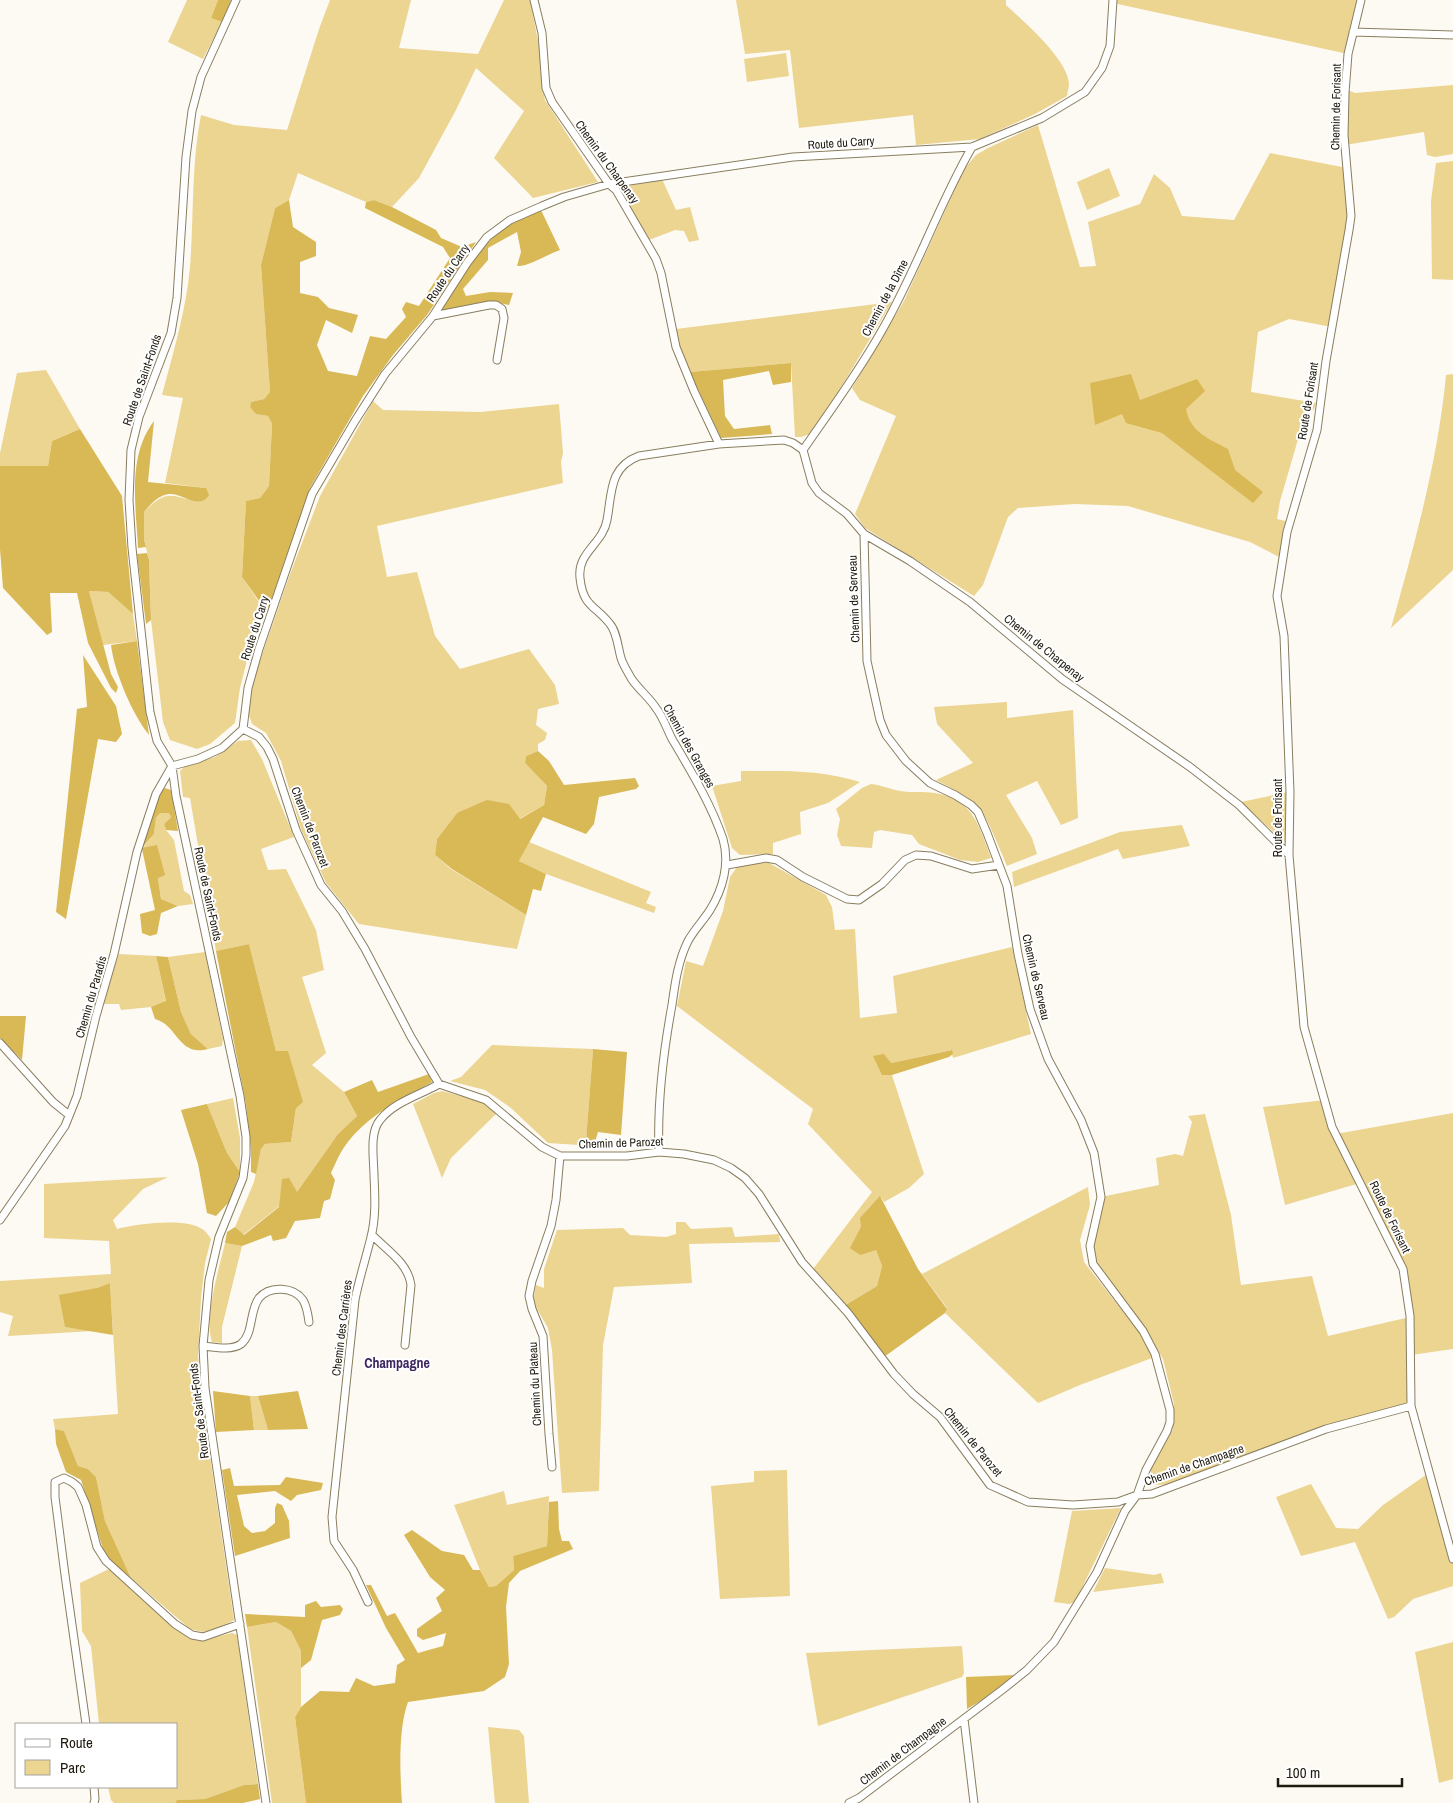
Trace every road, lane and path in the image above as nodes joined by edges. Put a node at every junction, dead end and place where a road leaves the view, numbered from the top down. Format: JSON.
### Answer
{"nodes":[{"id":1,"x":236,"y":0,"type":"edge"},
{"id":2,"x":534,"y":0,"type":"edge"},
{"id":3,"x":1113,"y":0,"type":"edge"},
{"id":4,"x":1361,"y":0,"type":"edge"},
{"id":5,"x":1354,"y":32,"type":"junction"},
{"id":6,"x":1453,"y":35,"type":"edge"},
{"id":7,"x":972,"y":147,"type":"junction"},
{"id":8,"x":609,"y":184,"type":"junction"},
{"id":9,"x":1351,"y":216,"type":"joint"},
{"id":10,"x":433,"y":316,"type":"junction"},
{"id":11,"x":497,"y":360,"type":"dead end"},
{"id":12,"x":719,"y":444,"type":"junction"},
{"id":13,"x":803,"y":450,"type":"junction"},
{"id":14,"x":864,"y":534,"type":"junction"},
{"id":15,"x":243,"y":729,"type":"junction"},
{"id":16,"x":172,"y":766,"type":"junction"},
{"id":17,"x":1289,"y":855,"type":"junction"},
{"id":18,"x":727,"y":864,"type":"junction"},
{"id":19,"x":999,"y":865,"type":"junction"},
{"id":20,"x":0,"y":1043,"type":"edge"},
{"id":21,"x":439,"y":1084,"type":"junction"},
{"id":22,"x":69,"y":1115,"type":"junction"},
{"id":23,"x":659,"y":1152,"type":"junction"},
{"id":24,"x":560,"y":1156,"type":"junction"},
{"id":25,"x":0,"y":1220,"type":"edge"},
{"id":26,"x":372,"y":1236,"type":"junction"},
{"id":27,"x":309,"y":1322,"type":"dead end"},
{"id":28,"x":406,"y":1344,"type":"dead end"},
{"id":29,"x":203,"y":1346,"type":"junction"},
{"id":30,"x":1411,"y":1406,"type":"junction"},
{"id":31,"x":552,"y":1468,"type":"dead end"},
{"id":32,"x":1137,"y":1495,"type":"junction"},
{"id":33,"x":1453,"y":1559,"type":"edge"},
{"id":34,"x":368,"y":1602,"type":"dead end"},
{"id":35,"x":240,"y":1624,"type":"junction"},
{"id":36,"x":964,"y":1720,"type":"junction"},
{"id":37,"x":86,"y":1723,"type":"edge"},
{"id":38,"x":94,"y":1788,"type":"edge"},
{"id":39,"x":94,"y":1803,"type":"edge"},
{"id":40,"x":266,"y":1803,"type":"edge"},
{"id":41,"x":849,"y":1803,"type":"edge"},
{"id":42,"x":974,"y":1803,"type":"edge"}],
"edges":[{"from":1,"to":16,"type":"street","name":"Route de Saint-Fonds"},
{"from":2,"to":8,"type":"street","name":"Chemin du Charpenay"},
{"from":3,"to":7,"type":"street","name":"Route du Carry"},
{"from":4,"to":5,"type":"street","name":"Chemin de Forisant"},
{"from":5,"to":6,"type":"street"},
{"from":5,"to":9,"type":"street","name":"Chemin de Forisant"},
{"from":7,"to":8,"type":"street","name":"Route du Carry"},
{"from":7,"to":13,"type":"street","name":"Chemin de la Dîme"},
{"from":8,"to":10,"type":"street","name":"Route du Carry"},
{"from":8,"to":12,"type":"street","name":"Chemin du Charpenay"},
{"from":9,"to":17,"type":"street","name":"Route de Forisant"},
{"from":10,"to":11,"type":"street"},
{"from":10,"to":15,"type":"street","name":"Route du Carry"},
{"from":12,"to":13,"type":"street","name":"Chemin des Granges"},
{"from":12,"to":18,"type":"street","name":"Chemin des Granges"},
{"from":13,"to":14,"type":"street","name":"Chemin de Charpenay"},
{"from":14,"to":17,"type":"street","name":"Chemin de Charpenay"},
{"from":14,"to":19,"type":"street","name":"Chemin de Serveau"},
{"from":15,"to":16,"type":"street"},
{"from":15,"to":21,"type":"street","name":"Chemin de Parozet"},
{"from":16,"to":22,"type":"street","name":"Chemin du Paradis"},
{"from":16,"to":29,"type":"street","name":"Route de Saint-Fonds"},
{"from":17,"to":30,"type":"street","name":"Route de Forisant"},
{"from":18,"to":19,"type":"street"},
{"from":18,"to":23,"type":"street","name":"Chemin des Granges"},
{"from":19,"to":32,"type":"street","name":"Chemin de Serveau"},
{"from":20,"to":22,"type":"street"},
{"from":21,"to":24,"type":"street","name":"Chemin de Parozet"},
{"from":21,"to":26,"type":"street","name":"Chemin des Carrières"},
{"from":22,"to":25,"type":"street","name":"Chemin du Paradis"},
{"from":23,"to":24,"type":"street","name":"Chemin de Parozet"},
{"from":23,"to":32,"type":"street","name":"Chemin de Parozet"},
{"from":24,"to":31,"type":"street","name":"Chemin du Plateau"},
{"from":26,"to":28,"type":"street"},
{"from":26,"to":34,"type":"street","name":"Chemin des Carrières"},
{"from":27,"to":29,"type":"street"},
{"from":29,"to":35,"type":"street","name":"Route de Saint-Fonds"},
{"from":30,"to":32,"type":"street","name":"Chemin de Champagne"},
{"from":30,"to":33,"type":"street","name":"Route de Forisant"},
{"from":32,"to":36,"type":"street","name":"Chemin de Champagne"},
{"from":35,"to":37,"type":"street"},
{"from":35,"to":40,"type":"street","name":"Route de Saint-Fonds"},
{"from":36,"to":41,"type":"street","name":"Chemin de Champagne"},
{"from":36,"to":42,"type":"street"},
{"from":38,"to":39,"type":"street"}]}
